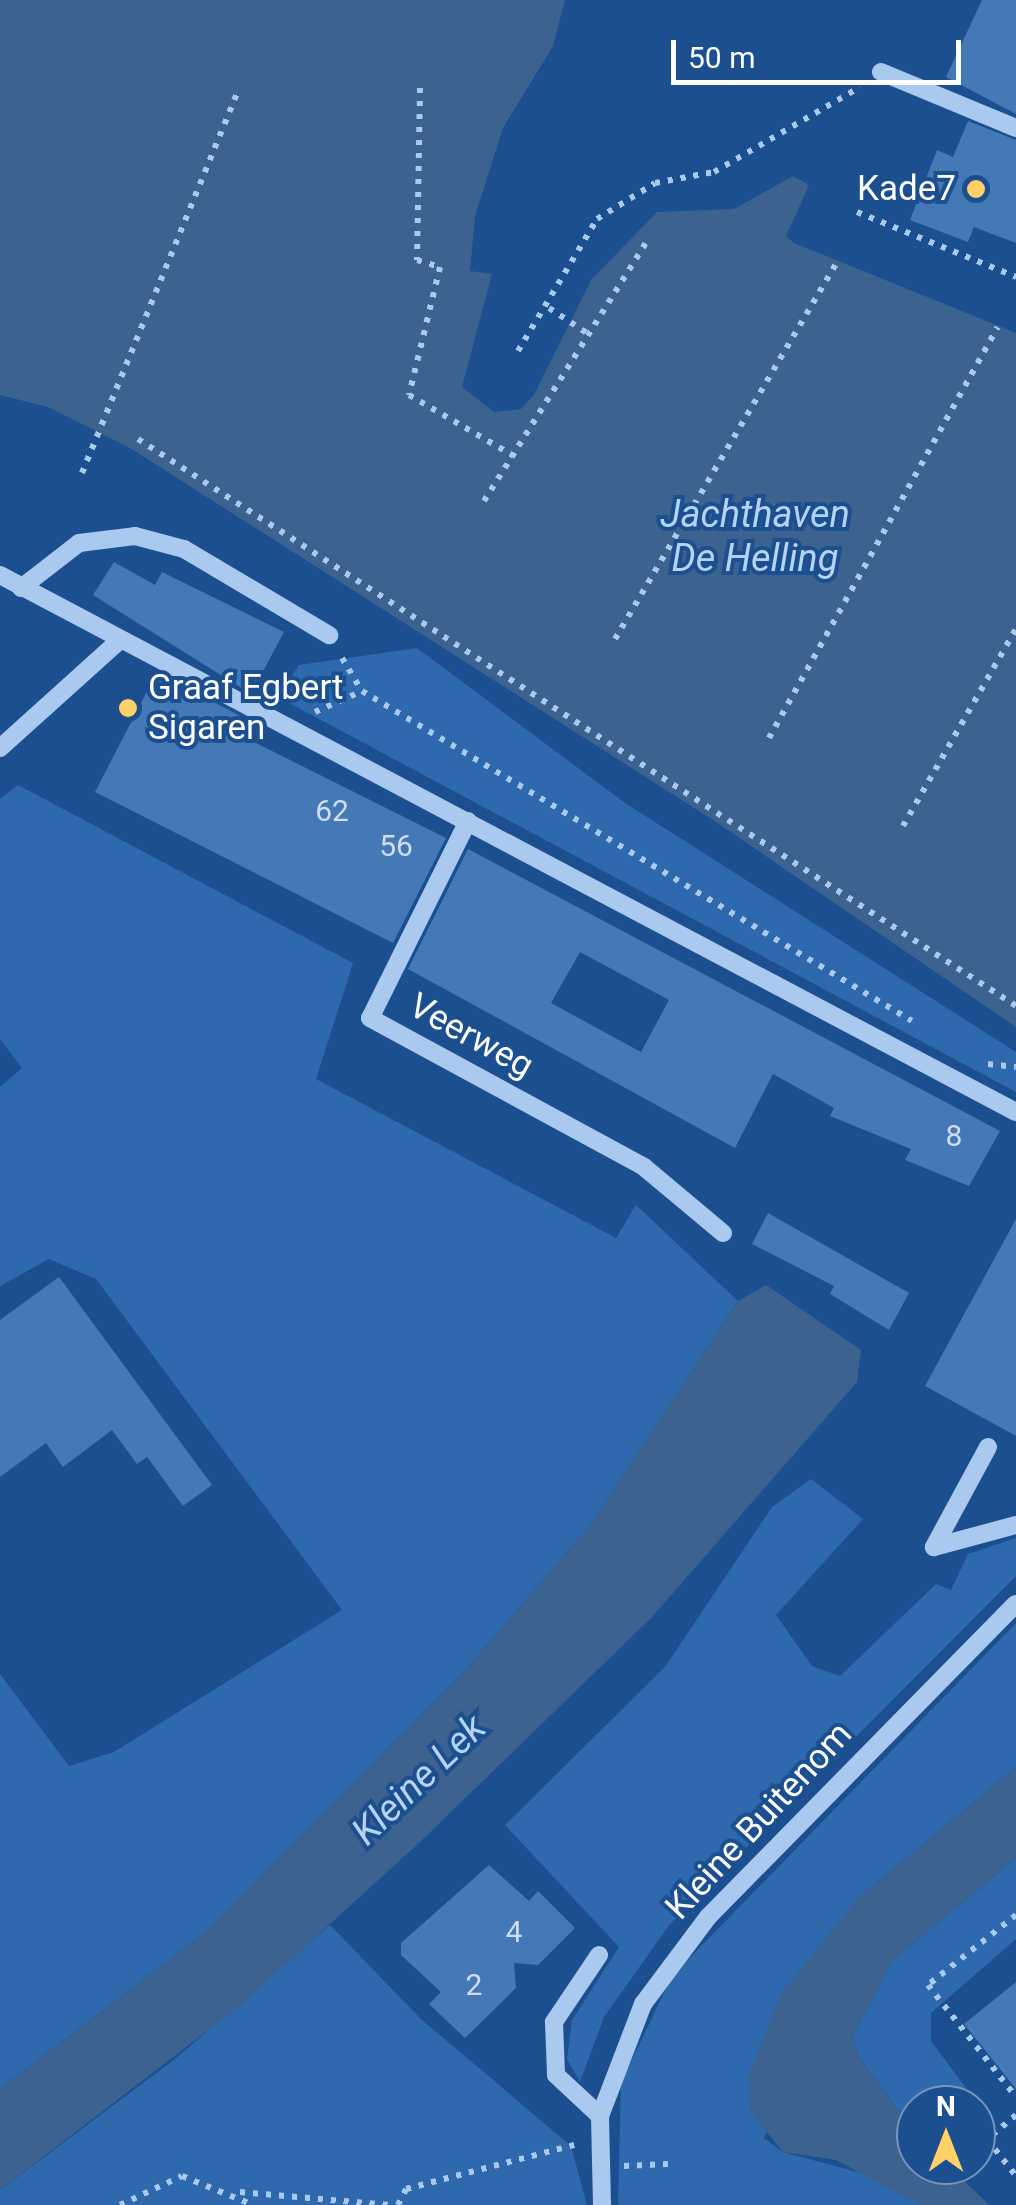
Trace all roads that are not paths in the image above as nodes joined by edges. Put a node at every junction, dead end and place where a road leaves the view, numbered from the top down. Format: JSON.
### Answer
{"nodes":[{"id":1,"x":881,"y":72,"type":"road end"},
{"id":2,"x":1016,"y":128,"type":"edge"},
{"id":3,"x":0,"y":575,"type":"edge"},
{"id":4,"x":21,"y":588,"type":"junction"},
{"id":5,"x":329,"y":635,"type":"dead end"},
{"id":6,"x":120,"y":640,"type":"junction"},
{"id":7,"x":0,"y":748,"type":"edge"},
{"id":8,"x":468,"y":821,"type":"junction"},
{"id":9,"x":1016,"y":1112,"type":"edge"},
{"id":10,"x":723,"y":1233,"type":"dead end"},
{"id":11,"x":988,"y":1446,"type":"dead end"},
{"id":12,"x":1016,"y":1525,"type":"edge"},
{"id":13,"x":1016,"y":1604,"type":"edge"},
{"id":14,"x":599,"y":1955,"type":"dead end"},
{"id":15,"x":600,"y":2116,"type":"junction"},
{"id":16,"x":602,"y":2205,"type":"edge"}],
"edges":[{"from":1,"to":2,"type":"street"},
{"from":3,"to":4,"type":"street"},
{"from":4,"to":5,"type":"street"},
{"from":4,"to":6,"type":"street"},
{"from":6,"to":7,"type":"street"},
{"from":6,"to":8,"type":"street"},
{"from":8,"to":9,"type":"street"},
{"from":8,"to":10,"type":"street","name":"Veerweg"},
{"from":11,"to":12,"type":"street"},
{"from":13,"to":15,"type":"street","name":"Kleine Buitenom"},
{"from":14,"to":15,"type":"street"},
{"from":15,"to":16,"type":"street","name":"Kleine Buitenom"}]}
